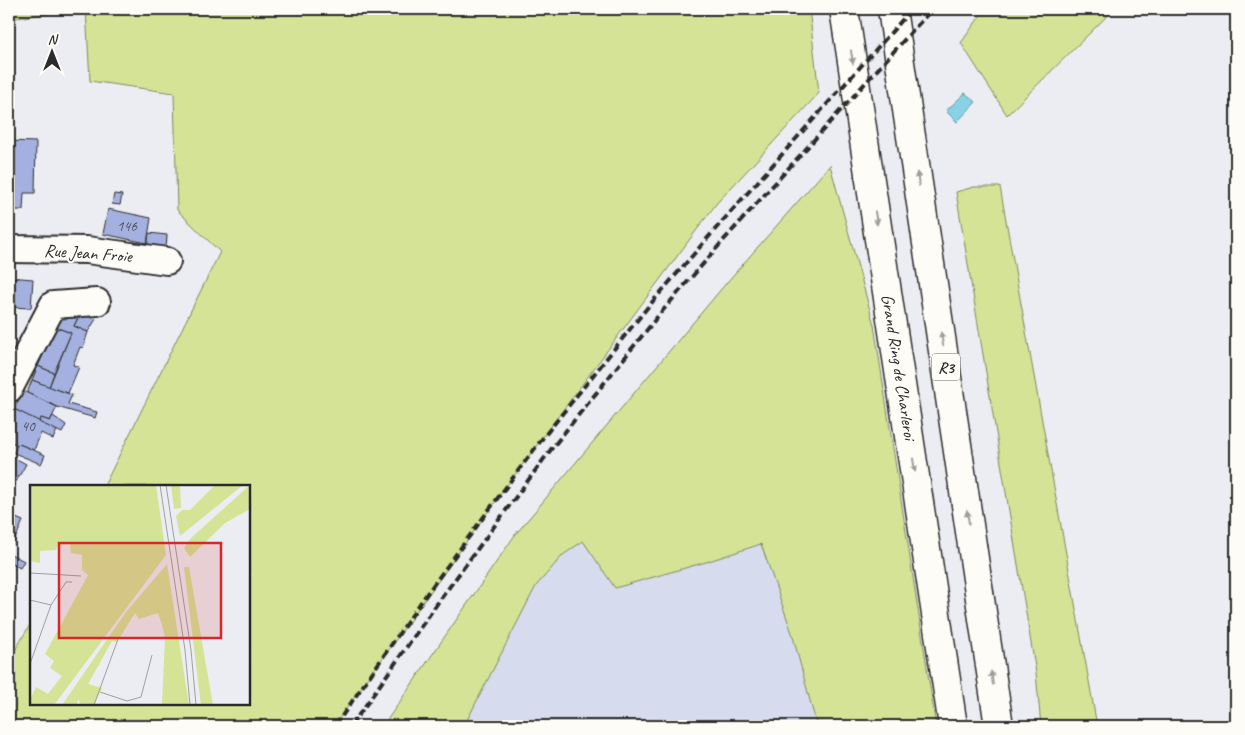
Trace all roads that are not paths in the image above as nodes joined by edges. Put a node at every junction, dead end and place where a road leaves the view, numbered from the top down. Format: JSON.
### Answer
{"nodes":[{"id":1,"x":844,"y":9,"type":"edge"},
{"id":2,"x":892,"y":9,"type":"edge"},
{"id":3,"x":9,"y":249,"type":"edge"},
{"id":4,"x":166,"y":260,"type":"dead end"},
{"id":5,"x":97,"y":302,"type":"dead end"},
{"id":6,"x":9,"y":389,"type":"edge"},
{"id":7,"x":953,"y":726,"type":"edge"},
{"id":8,"x":999,"y":726,"type":"edge"}],
"edges":[{"from":1,"to":7,"type":"highway","name":"Grand Ring de Charleroi","one_way":true},
{"from":8,"to":2,"type":"highway","number":"R3","one_way":true},
{"from":3,"to":4,"type":"street","name":"Rue Jean Froie"},
{"from":5,"to":6,"type":"street"}]}
